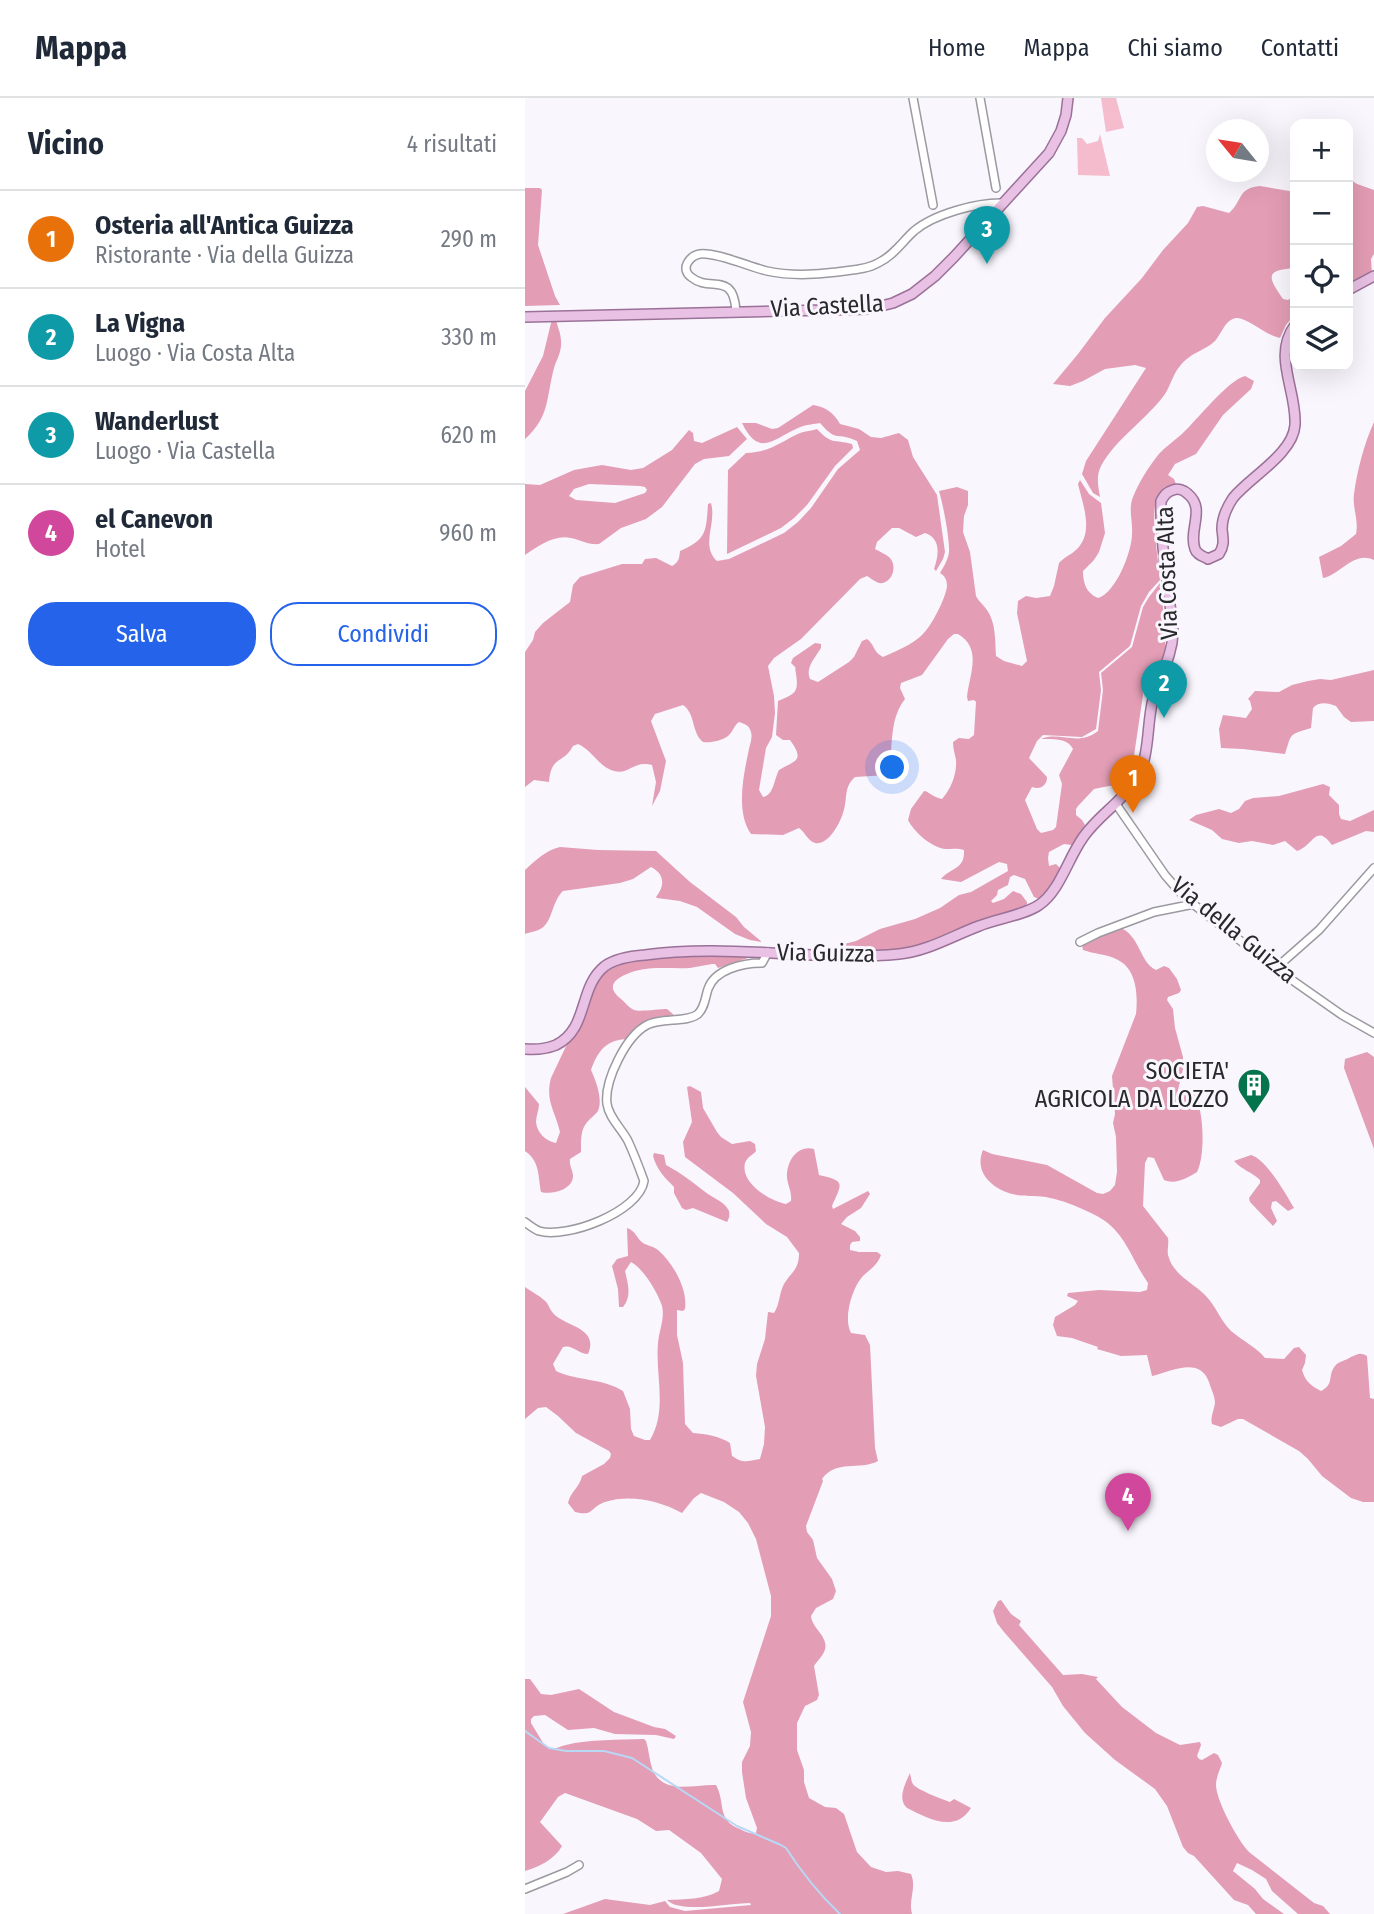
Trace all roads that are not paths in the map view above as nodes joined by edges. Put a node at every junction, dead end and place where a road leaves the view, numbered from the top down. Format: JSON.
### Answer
{"nodes":[{"id":1,"x":913,"y":98,"type":"edge"},
{"id":2,"x":980,"y":98,"type":"edge"},
{"id":3,"x":1068,"y":98,"type":"edge"},
{"id":4,"x":996,"y":188,"type":"dead end"},
{"id":5,"x":1005,"y":203,"type":"junction"},
{"id":6,"x":933,"y":205,"type":"dead end"},
{"id":7,"x":1374,"y":276,"type":"edge"},
{"id":8,"x":1353,"y":287,"type":"edge"},
{"id":9,"x":736,"y":311,"type":"junction"},
{"id":10,"x":525,"y":317,"type":"edge"},
{"id":11,"x":1290,"y":335,"type":"edge"},
{"id":12,"x":1116,"y":804,"type":"junction"},
{"id":13,"x":1374,"y":868,"type":"edge"},
{"id":14,"x":1194,"y":904,"type":"junction"},
{"id":15,"x":1080,"y":942,"type":"dead end"},
{"id":16,"x":768,"y":953,"type":"junction"},
{"id":17,"x":1276,"y":968,"type":"junction"},
{"id":18,"x":1374,"y":1033,"type":"edge"},
{"id":19,"x":525,"y":1049,"type":"edge"},
{"id":20,"x":525,"y":1222,"type":"edge"},
{"id":21,"x":579,"y":1865,"type":"dead end"},
{"id":22,"x":525,"y":1889,"type":"edge"}],
"edges":[{"from":1,"to":6,"type":"street"},
{"from":2,"to":4,"type":"street"},
{"from":3,"to":5,"type":"main road","name":"Via Castella"},
{"from":5,"to":9,"type":"main road","name":"Via Castella"},
{"from":5,"to":9,"type":"street","name":"Via Castella"},
{"from":7,"to":8,"type":"main road"},
{"from":9,"to":10,"type":"main road","name":"Via Castella"},
{"from":11,"to":12,"type":"main road","name":"Via Costa Alta"},
{"from":12,"to":14,"type":"street","name":"Via della Guizza"},
{"from":12,"to":16,"type":"main road","name":"Via Guizza"},
{"from":13,"to":17,"type":"street"},
{"from":14,"to":15,"type":"street"},
{"from":14,"to":17,"type":"street","name":"Via della Guizza"},
{"from":16,"to":19,"type":"main road","name":"Via Guizza"},
{"from":16,"to":20,"type":"street"},
{"from":17,"to":18,"type":"street","name":"Via della Guizza"},
{"from":21,"to":22,"type":"street"}]}
